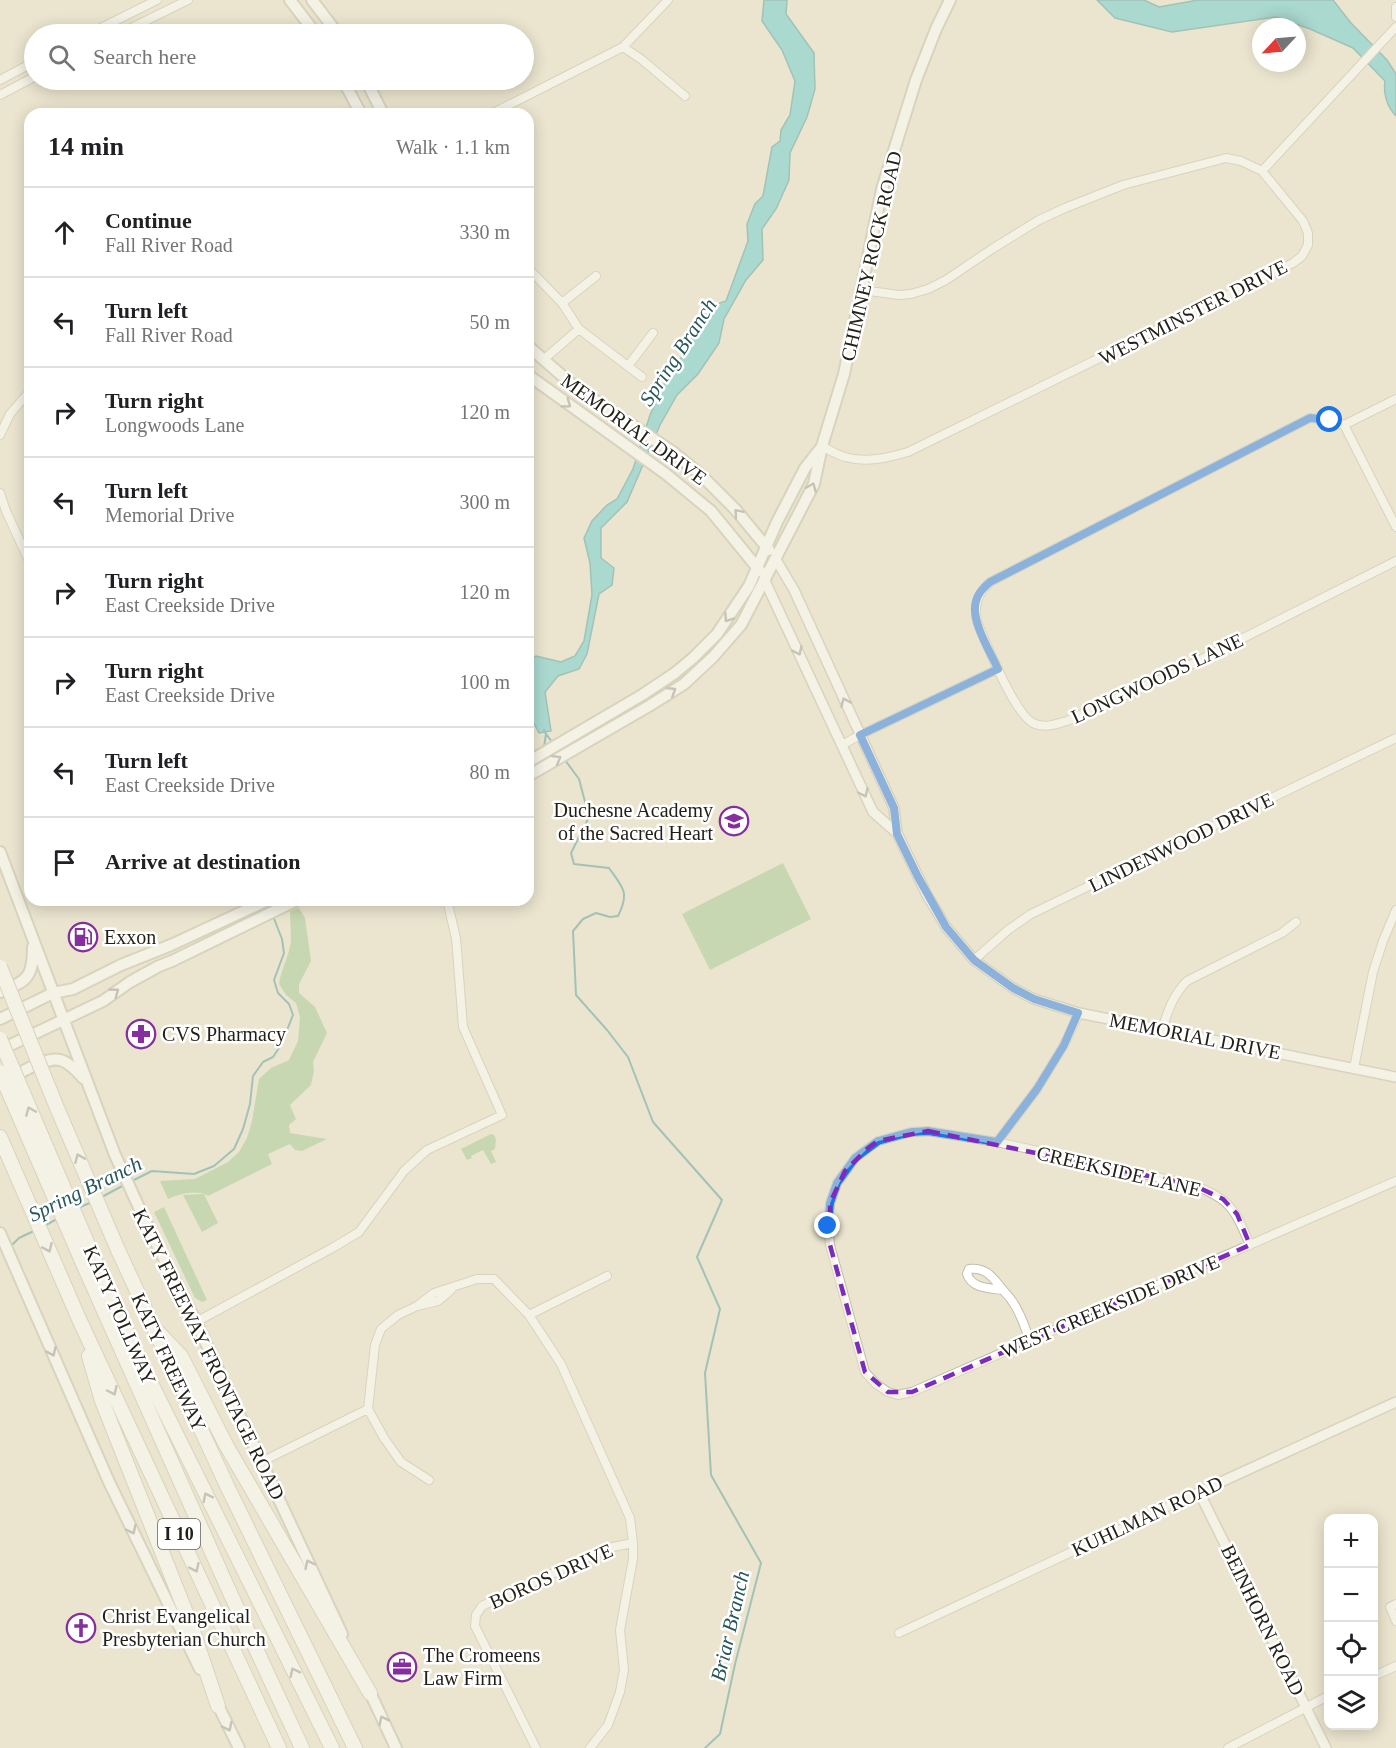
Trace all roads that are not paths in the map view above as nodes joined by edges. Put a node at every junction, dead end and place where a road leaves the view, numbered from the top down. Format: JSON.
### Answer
{"nodes":[{"id":1,"x":157,"y":0,"type":"edge"},
{"id":2,"x":188,"y":0,"type":"edge"},
{"id":3,"x":290,"y":0,"type":"edge"},
{"id":4,"x":312,"y":0,"type":"edge"},
{"id":5,"x":668,"y":0,"type":"edge"},
{"id":6,"x":950,"y":0,"type":"edge"},
{"id":7,"x":1396,"y":7,"type":"edge"},
{"id":8,"x":135,"y":11,"type":"junction"},
{"id":9,"x":1396,"y":17,"type":"edge"},
{"id":10,"x":109,"y":24,"type":"edge"},
{"id":11,"x":141,"y":24,"type":"joint"},
{"id":12,"x":308,"y":24,"type":"edge"},
{"id":13,"x":330,"y":24,"type":"edge"},
{"id":14,"x":1395,"y":28,"type":"edge"},
{"id":15,"x":623,"y":47,"type":"junction"},
{"id":16,"x":24,"y":67,"type":"edge"},
{"id":17,"x":0,"y":80,"type":"edge"},
{"id":18,"x":24,"y":82,"type":"edge"},
{"id":19,"x":348,"y":90,"type":"edge"},
{"id":20,"x":371,"y":90,"type":"edge"},
{"id":21,"x":0,"y":94,"type":"edge"},
{"id":22,"x":685,"y":96,"type":"dead end"},
{"id":23,"x":358,"y":108,"type":"edge"},
{"id":24,"x":381,"y":108,"type":"edge"},
{"id":25,"x":503,"y":108,"type":"edge"},
{"id":26,"x":1262,"y":171,"type":"junction"},
{"id":27,"x":534,"y":274,"type":"edge"},
{"id":28,"x":596,"y":276,"type":"dead end"},
{"id":29,"x":862,"y":290,"type":"junction"},
{"id":30,"x":562,"y":303,"type":"junction"},
{"id":31,"x":579,"y":329,"type":"junction"},
{"id":32,"x":653,"y":333,"type":"dead end"},
{"id":33,"x":534,"y":352,"type":"edge"},
{"id":34,"x":543,"y":360,"type":"junction"},
{"id":35,"x":628,"y":366,"type":"junction"},
{"id":36,"x":642,"y":377,"type":"dead end"},
{"id":37,"x":534,"y":379,"type":"edge"},
{"id":38,"x":24,"y":399,"type":"edge"},
{"id":39,"x":1396,"y":399,"type":"edge"},
{"id":40,"x":3,"y":421,"type":"edge"},
{"id":41,"x":1344,"y":425,"type":"junction"},
{"id":42,"x":0,"y":435,"type":"edge"},
{"id":43,"x":822,"y":446,"type":"junction"},
{"id":44,"x":0,"y":493,"type":"edge"},
{"id":45,"x":1396,"y":527,"type":"edge"},
{"id":46,"x":766,"y":547,"type":"junction"},
{"id":47,"x":24,"y":550,"type":"edge"},
{"id":48,"x":775,"y":558,"type":"junction"},
{"id":49,"x":1396,"y":561,"type":"edge"},
{"id":50,"x":758,"y":567,"type":"junction"},
{"id":51,"x":764,"y":579,"type":"junction"},
{"id":52,"x":998,"y":669,"type":"junction"},
{"id":53,"x":642,"y":695,"type":"junction"},
{"id":54,"x":649,"y":706,"type":"junction"},
{"id":55,"x":860,"y":735,"type":"junction"},
{"id":56,"x":582,"y":738,"type":"junction"},
{"id":57,"x":1396,"y":738,"type":"edge"},
{"id":58,"x":842,"y":745,"type":"junction"},
{"id":59,"x":534,"y":759,"type":"edge"},
{"id":60,"x":534,"y":772,"type":"edge"},
{"id":61,"x":897,"y":834,"type":"junction"},
{"id":62,"x":0,"y":852,"type":"edge"},
{"id":63,"x":256,"y":906,"type":"edge"},
{"id":64,"x":285,"y":906,"type":"edge"},
{"id":65,"x":448,"y":906,"type":"edge"},
{"id":66,"x":1396,"y":910,"type":"edge"},
{"id":67,"x":1296,"y":922,"type":"dead end"},
{"id":68,"x":33,"y":942,"type":"junction"},
{"id":69,"x":171,"y":945,"type":"junction"},
{"id":70,"x":177,"y":958,"type":"junction"},
{"id":71,"x":974,"y":960,"type":"junction"},
{"id":72,"x":0,"y":968,"type":"edge"},
{"id":73,"x":0,"y":992,"type":"edge"},
{"id":74,"x":53,"y":993,"type":"junction"},
{"id":75,"x":1078,"y":1013,"type":"junction"},
{"id":76,"x":0,"y":1019,"type":"edge"},
{"id":77,"x":63,"y":1019,"type":"junction"},
{"id":78,"x":1162,"y":1029,"type":"junction"},
{"id":79,"x":0,"y":1039,"type":"edge"},
{"id":80,"x":0,"y":1050,"type":"edge"},
{"id":81,"x":1354,"y":1068,"type":"junction"},
{"id":82,"x":0,"y":1072,"type":"edge"},
{"id":83,"x":1396,"y":1077,"type":"edge"},
{"id":84,"x":0,"y":1082,"type":"edge"},
{"id":85,"x":87,"y":1082,"type":"junction"},
{"id":86,"x":0,"y":1137,"type":"edge"},
{"id":87,"x":997,"y":1142,"type":"junction"},
{"id":88,"x":1396,"y":1181,"type":"edge"},
{"id":89,"x":0,"y":1233,"type":"edge"},
{"id":90,"x":1250,"y":1245,"type":"junction"},
{"id":91,"x":89,"y":1264,"type":"junction"},
{"id":92,"x":607,"y":1276,"type":"dead end"},
{"id":93,"x":1003,"y":1290,"type":"dead end"},
{"id":94,"x":529,"y":1315,"type":"junction"},
{"id":95,"x":79,"y":1319,"type":"junction"},
{"id":96,"x":196,"y":1322,"type":"junction"},
{"id":97,"x":152,"y":1325,"type":"junction"},
{"id":98,"x":854,"y":1333,"type":"joint"},
{"id":99,"x":1030,"y":1341,"type":"junction"},
{"id":100,"x":1396,"y":1402,"type":"edge"},
{"id":101,"x":368,"y":1409,"type":"junction"},
{"id":102,"x":261,"y":1462,"type":"junction"},
{"id":103,"x":429,"y":1480,"type":"dead end"},
{"id":104,"x":1199,"y":1492,"type":"junction"},
{"id":105,"x":633,"y":1543,"type":"junction"},
{"id":106,"x":1396,"y":1604,"type":"edge"},
{"id":107,"x":1396,"y":1621,"type":"edge"},
{"id":108,"x":899,"y":1633,"type":"dead end"},
{"id":109,"x":1396,"y":1666,"type":"edge"},
{"id":110,"x":1378,"y":1674,"type":"edge"},
{"id":111,"x":370,"y":1693,"type":"junction"},
{"id":112,"x":1324,"y":1698,"type":"edge"},
{"id":113,"x":218,"y":1706,"type":"junction"},
{"id":114,"x":1306,"y":1707,"type":"junction"},
{"id":115,"x":239,"y":1748,"type":"edge"},
{"id":116,"x":279,"y":1748,"type":"edge"},
{"id":117,"x":302,"y":1748,"type":"edge"},
{"id":118,"x":332,"y":1748,"type":"edge"},
{"id":119,"x":355,"y":1748,"type":"edge"},
{"id":120,"x":396,"y":1748,"type":"edge"},
{"id":121,"x":536,"y":1748,"type":"edge"},
{"id":122,"x":590,"y":1748,"type":"edge"},
{"id":123,"x":1228,"y":1748,"type":"edge"},
{"id":124,"x":1326,"y":1748,"type":"edge"}],
"edges":[{"from":1,"to":8,"type":"street"},
{"from":2,"to":11,"type":"street"},
{"from":3,"to":12,"type":"main road"},
{"from":4,"to":13,"type":"main road"},
{"from":5,"to":15,"type":"street"},
{"from":6,"to":29,"type":"main road","name":"CHIMNEY ROCK ROAD"},
{"from":7,"to":9,"type":"street"},
{"from":8,"to":10,"type":"street"},
{"from":8,"to":11,"type":"street"},
{"from":14,"to":26,"type":"street"},
{"from":15,"to":22,"type":"street"},
{"from":15,"to":25,"type":"street"},
{"from":16,"to":17,"type":"street"},
{"from":18,"to":21,"type":"street"},
{"from":19,"to":23,"type":"main road"},
{"from":20,"to":24,"type":"main road"},
{"from":26,"to":29,"type":"street","name":"WESTMINSTER DRIVE"},
{"from":26,"to":43,"type":"street","name":"WESTMINSTER DRIVE"},
{"from":27,"to":30,"type":"street"},
{"from":28,"to":30,"type":"street"},
{"from":29,"to":43,"type":"main road","name":"CHIMNEY ROCK ROAD"},
{"from":30,"to":31,"type":"street"},
{"from":31,"to":34,"type":"street"},
{"from":31,"to":35,"type":"street"},
{"from":32,"to":35,"type":"street"},
{"from":33,"to":34,"type":"main road","name":"MEMORIAL DRIVE"},
{"from":46,"to":34,"type":"main road","name":"MEMORIAL DRIVE","one_way":true},
{"from":35,"to":36,"type":"street"},
{"from":37,"to":50,"type":"main road","name":"MEMORIAL DRIVE","one_way":true},
{"from":38,"to":40,"type":"street"},
{"from":39,"to":41,"type":"street"},
{"from":40,"to":42,"type":"street"},
{"from":41,"to":45,"type":"street"},
{"from":41,"to":52,"type":"street","name":"LONGWOODS LANE"},
{"from":43,"to":46,"type":"main road","name":"CHIMNEY ROCK ROAD"},
{"from":48,"to":43,"type":"main road","name":"CHIMNEY ROCK ROAD","one_way":true},
{"from":44,"to":47,"type":"street"},
{"from":46,"to":48,"type":"main road","name":"MEMORIAL DRIVE"},
{"from":46,"to":50,"type":"main road","name":"CHIMNEY ROCK ROAD"},
{"from":48,"to":51,"type":"main road","name":"CHIMNEY ROCK ROAD"},
{"from":55,"to":48,"type":"street","name":"MEMORIAL DRIVE","one_way":true},
{"from":49,"to":52,"type":"street","name":"LONGWOODS LANE"},
{"from":50,"to":51,"type":"main road","name":"MEMORIAL DRIVE"},
{"from":50,"to":53,"type":"main road","name":"CHIMNEY ROCK ROAD","one_way":true},
{"from":54,"to":51,"type":"main road","name":"CHIMNEY ROCK ROAD","one_way":true},
{"from":51,"to":58,"type":"street","name":"MEMORIAL DRIVE","one_way":true},
{"from":52,"to":55,"type":"street"},
{"from":53,"to":54,"type":"main road"},
{"from":53,"to":56,"type":"main road","name":"CHIMNEY ROCK ROAD"},
{"from":54,"to":56,"type":"main road","name":"CHIMNEY ROCK ROAD"},
{"from":55,"to":58,"type":"street"},
{"from":55,"to":61,"type":"street","name":"MEMORIAL DRIVE"},
{"from":56,"to":59,"type":"main road","name":"CHIMNEY ROCK ROAD"},
{"from":60,"to":56,"type":"main road","name":"CHIMNEY ROCK ROAD","one_way":true},
{"from":57,"to":71,"type":"street","name":"LINDENWOOD DRIVE"},
{"from":58,"to":61,"type":"street","name":"MEMORIAL DRIVE","one_way":true},
{"from":61,"to":71,"type":"street","name":"MEMORIAL DRIVE"},
{"from":62,"to":68,"type":"main road","name":"KATY FREEWAY FRONTAGE ROAD"},
{"from":63,"to":69,"type":"main road"},
{"from":64,"to":70,"type":"main road"},
{"from":65,"to":96,"type":"street"},
{"from":66,"to":81,"type":"street"},
{"from":67,"to":78,"type":"street"},
{"from":68,"to":73,"type":"main road"},
{"from":68,"to":74,"type":"main road","name":"KATY FREEWAY FRONTAGE ROAD"},
{"from":69,"to":70,"type":"main road"},
{"from":69,"to":74,"type":"main road"},
{"from":77,"to":70,"type":"main road","one_way":true},
{"from":71,"to":75,"type":"street","name":"MEMORIAL DRIVE"},
{"from":97,"to":72,"type":"highway","name":"KATY FREEWAY","one_way":true,"bridge":true},
{"from":74,"to":76,"type":"main road"},
{"from":74,"to":77,"type":"main road","name":"KATY FREEWAY FRONTAGE ROAD"},
{"from":75,"to":78,"type":"street","name":"MEMORIAL DRIVE"},
{"from":75,"to":87,"type":"street"},
{"from":77,"to":80,"type":"main road"},
{"from":77,"to":85,"type":"main road","name":"KATY FREEWAY FRONTAGE ROAD"},
{"from":78,"to":81,"type":"street","name":"MEMORIAL DRIVE"},
{"from":91,"to":79,"type":"highway","name":"KATY TOLLWAY","one_way":true,"bridge":true},
{"from":81,"to":83,"type":"street","name":"MEMORIAL DRIVE"},
{"from":82,"to":91,"type":"highway","name":"KATY TOLLWAY","bridge":true},
{"from":84,"to":85,"type":"main road"},
{"from":85,"to":96,"type":"main road","name":"KATY FREEWAY FRONTAGE ROAD"},
{"from":86,"to":95,"type":"highway","number":"I 10","one_way":true},
{"from":87,"to":90,"type":"street","name":"CREEKSIDE LANE"},
{"from":87,"to":98,"type":"street","name":"CREEKSIDE LANE"},
{"from":88,"to":90,"type":"street","name":"WEST CREEKSIDE DRIVE"},
{"from":89,"to":113,"type":"main road","one_way":true},
{"from":90,"to":99,"type":"street","name":"WEST CREEKSIDE DRIVE"},
{"from":91,"to":117,"type":"highway","name":"KATY TOLLWAY"},
{"from":118,"to":91,"type":"highway","name":"KATY TOLLWAY","one_way":true},
{"from":92,"to":94,"type":"street"},
{"from":93,"to":99,"type":"street"},
{"from":94,"to":101,"type":"street"},
{"from":94,"to":105,"type":"street"},
{"from":95,"to":113,"type":"highway"},
{"from":95,"to":116,"type":"highway","number":"I 10","one_way":true},
{"from":96,"to":102,"type":"main road","name":"KATY FREEWAY FRONTAGE ROAD"},
{"from":97,"to":111,"type":"highway"},
{"from":97,"to":119,"type":"highway","name":"KATY FREEWAY"},
{"from":98,"to":99,"type":"street","name":"WEST CREEKSIDE DRIVE"},
{"from":100,"to":104,"type":"street","name":"KUHLMAN ROAD"},
{"from":101,"to":102,"type":"street"},
{"from":101,"to":103,"type":"street"},
{"from":111,"to":102,"type":"main road","name":"KATY FREEWAY FRONTAGE ROAD","one_way":true},
{"from":104,"to":108,"type":"street","name":"KUHLMAN ROAD"},
{"from":104,"to":114,"type":"street","name":"BEINHORN ROAD"},
{"from":105,"to":121,"type":"street","name":"BOROS DRIVE"},
{"from":105,"to":122,"type":"street"},
{"from":106,"to":107,"type":"street"},
{"from":109,"to":110,"type":"street"},
{"from":120,"to":111,"type":"main road","name":"KATY FREEWAY FRONTAGE ROAD","one_way":true},
{"from":112,"to":114,"type":"street"},
{"from":113,"to":115,"type":"main road","one_way":true},
{"from":114,"to":123,"type":"street"},
{"from":114,"to":124,"type":"street","name":"BEINHORN ROAD"}]}
